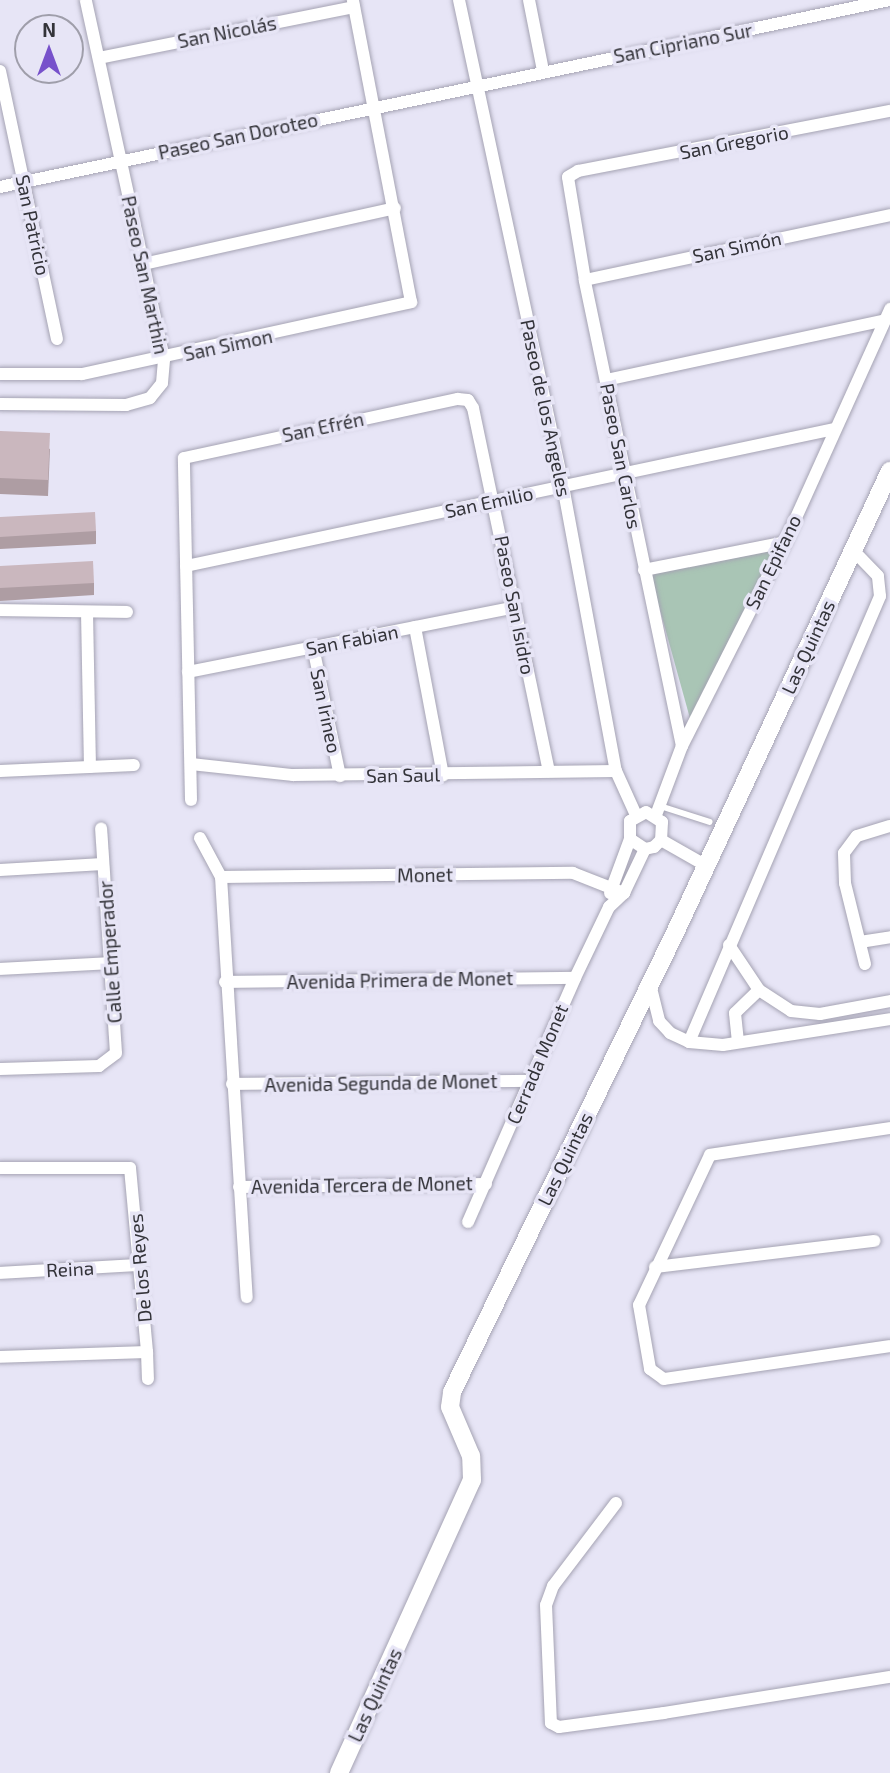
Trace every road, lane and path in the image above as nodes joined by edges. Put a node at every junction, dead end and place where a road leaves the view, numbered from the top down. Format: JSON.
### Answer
{"nodes":[{"id":1,"x":86,"y":0,"type":"edge"},
{"id":2,"x":459,"y":0,"type":"edge"},
{"id":3,"x":529,"y":0,"type":"edge"},
{"id":4,"x":890,"y":0,"type":"edge"},
{"id":5,"x":353,"y":3,"type":"edge"},
{"id":6,"x":99,"y":58,"type":"junction"},
{"id":7,"x":0,"y":71,"type":"edge"},
{"id":8,"x":543,"y":71,"type":"junction"},
{"id":9,"x":476,"y":85,"type":"junction"},
{"id":10,"x":375,"y":107,"type":"junction"},
{"id":11,"x":890,"y":111,"type":"edge"},
{"id":12,"x":120,"y":161,"type":"junction"},
{"id":13,"x":578,"y":171,"type":"joint"},
{"id":14,"x":24,"y":182,"type":"junction"},
{"id":15,"x":0,"y":187,"type":"edge"},
{"id":16,"x":395,"y":208,"type":"junction"},
{"id":17,"x":890,"y":215,"type":"edge"},
{"id":18,"x":143,"y":264,"type":"junction"},
{"id":19,"x":585,"y":280,"type":"junction"},
{"id":20,"x":888,"y":315,"type":"edge"},
{"id":21,"x":57,"y":339,"type":"dead end"},
{"id":22,"x":163,"y":359,"type":"junction"},
{"id":23,"x":0,"y":374,"type":"edge"},
{"id":24,"x":606,"y":380,"type":"junction"},
{"id":25,"x":468,"y":400,"type":"joint"},
{"id":26,"x":0,"y":404,"type":"edge"},
{"id":27,"x":834,"y":429,"type":"junction"},
{"id":28,"x":890,"y":471,"type":"edge"},
{"id":29,"x":626,"y":473,"type":"junction"},
{"id":30,"x":563,"y":486,"type":"junction"},
{"id":31,"x":495,"y":500,"type":"junction"},
{"id":32,"x":785,"y":542,"type":"junction"},
{"id":33,"x":853,"y":550,"type":"junction"},
{"id":34,"x":186,"y":566,"type":"junction"},
{"id":35,"x":644,"y":570,"type":"junction"},
{"id":36,"x":515,"y":607,"type":"junction"},
{"id":37,"x":0,"y":610,"type":"edge"},
{"id":38,"x":87,"y":611,"type":"junction"},
{"id":39,"x":127,"y":612,"type":"dead end"},
{"id":40,"x":415,"y":627,"type":"junction"},
{"id":41,"x":313,"y":647,"type":"junction"},
{"id":42,"x":188,"y":672,"type":"junction"},
{"id":43,"x":682,"y":746,"type":"junction"},
{"id":44,"x":191,"y":764,"type":"junction"},
{"id":45,"x":134,"y":765,"type":"dead end"},
{"id":46,"x":90,"y":766,"type":"junction"},
{"id":47,"x":0,"y":771,"type":"edge"},
{"id":48,"x":549,"y":771,"type":"junction"},
{"id":49,"x":616,"y":771,"type":"junction"},
{"id":50,"x":443,"y":775,"type":"junction"},
{"id":51,"x":340,"y":776,"type":"junction"},
{"id":52,"x":191,"y":800,"type":"dead end"},
{"id":53,"x":658,"y":810,"type":"junction"},
{"id":54,"x":636,"y":815,"type":"junction"},
{"id":55,"x":710,"y":822,"type":"dead end"},
{"id":56,"x":890,"y":826,"type":"edge"},
{"id":57,"x":101,"y":829,"type":"dead end"},
{"id":58,"x":200,"y":838,"type":"dead end"},
{"id":59,"x":629,"y":839,"type":"junction"},
{"id":60,"x":662,"y":840,"type":"junction"},
{"id":61,"x":645,"y":849,"type":"junction"},
{"id":62,"x":103,"y":864,"type":"junction"},
{"id":63,"x":705,"y":865,"type":"junction"},
{"id":64,"x":0,"y":870,"type":"edge"},
{"id":65,"x":221,"y":877,"type":"junction"},
{"id":66,"x":610,"y":886,"type":"junction"},
{"id":67,"x":624,"y":893,"type":"junction"},
{"id":68,"x":609,"y":907,"type":"junction"},
{"id":69,"x":890,"y":937,"type":"edge"},
{"id":70,"x":860,"y":943,"type":"junction"},
{"id":71,"x":729,"y":945,"type":"junction"},
{"id":72,"x":111,"y":963,"type":"junction"},
{"id":73,"x":865,"y":964,"type":"dead end"},
{"id":74,"x":0,"y":969,"type":"edge"},
{"id":75,"x":575,"y":978,"type":"junction"},
{"id":76,"x":225,"y":982,"type":"junction"},
{"id":77,"x":650,"y":984,"type":"junction"},
{"id":78,"x":759,"y":990,"type":"junction"},
{"id":79,"x":890,"y":1001,"type":"edge"},
{"id":80,"x":791,"y":1011,"type":"junction"},
{"id":81,"x":890,"y":1019,"type":"edge"},
{"id":82,"x":789,"y":1035,"type":"junction"},
{"id":83,"x":683,"y":1040,"type":"junction"},
{"id":84,"x":738,"y":1042,"type":"junction"},
{"id":85,"x":0,"y":1069,"type":"edge"},
{"id":86,"x":530,"y":1081,"type":"junction"},
{"id":87,"x":232,"y":1084,"type":"junction"},
{"id":88,"x":890,"y":1128,"type":"edge"},
{"id":89,"x":0,"y":1168,"type":"edge"},
{"id":90,"x":486,"y":1184,"type":"junction"},
{"id":91,"x":239,"y":1187,"type":"junction"},
{"id":92,"x":468,"y":1222,"type":"dead end"},
{"id":93,"x":873,"y":1241,"type":"dead end"},
{"id":94,"x":140,"y":1265,"type":"junction"},
{"id":95,"x":655,"y":1267,"type":"junction"},
{"id":96,"x":0,"y":1273,"type":"edge"},
{"id":97,"x":247,"y":1297,"type":"dead end"},
{"id":98,"x":890,"y":1346,"type":"edge"},
{"id":99,"x":147,"y":1352,"type":"junction"},
{"id":100,"x":0,"y":1357,"type":"edge"},
{"id":101,"x":148,"y":1379,"type":"dead end"},
{"id":102,"x":616,"y":1503,"type":"dead end"},
{"id":103,"x":890,"y":1676,"type":"edge"},
{"id":104,"x":339,"y":1773,"type":"edge"}],
"edges":[{"from":1,"to":6,"type":"street","name":"Paseo San Marthin"},
{"from":2,"to":9,"type":"street","name":"Paseo de los Angeles"},
{"from":3,"to":8,"type":"street"},
{"from":4,"to":8,"type":"street","name":"San Cipriano Sur"},
{"from":5,"to":6,"type":"street","name":"San Nicolás"},
{"from":5,"to":10,"type":"street"},
{"from":6,"to":12,"type":"street","name":"Paseo San Marthin"},
{"from":7,"to":14,"type":"street","name":"San Patricio"},
{"from":8,"to":9,"type":"street","name":"San Cipriano Sur"},
{"from":9,"to":10,"type":"street","name":"Paseo San Doroteo"},
{"from":9,"to":30,"type":"street","name":"Paseo de los Angeles"},
{"from":10,"to":12,"type":"street","name":"Paseo San Doroteo"},
{"from":10,"to":16,"type":"street"},
{"from":11,"to":13,"type":"street","name":"San Gregorio"},
{"from":12,"to":14,"type":"street","name":"Paseo San Doroteo"},
{"from":12,"to":18,"type":"street","name":"Paseo San Marthin"},
{"from":13,"to":19,"type":"street","name":"Paseo San Carlos"},
{"from":14,"to":15,"type":"street","name":"Paseo San Doroteo"},
{"from":14,"to":21,"type":"street","name":"San Patricio"},
{"from":16,"to":18,"type":"street"},
{"from":16,"to":22,"type":"street","name":"San Simon"},
{"from":17,"to":19,"type":"street","name":"San Simón"},
{"from":18,"to":22,"type":"street","name":"Paseo San Marthin"},
{"from":19,"to":24,"type":"street","name":"Paseo San Carlos"},
{"from":20,"to":24,"type":"street"},
{"from":20,"to":27,"type":"street","name":"San Epifano"},
{"from":22,"to":23,"type":"street","name":"San Simon"},
{"from":22,"to":26,"type":"street","name":"Paseo San Marthin"},
{"from":24,"to":29,"type":"street","name":"Paseo San Carlos"},
{"from":25,"to":31,"type":"street","name":"Paseo San Isidro"},
{"from":25,"to":34,"type":"street","name":"San Efrén"},
{"from":27,"to":29,"type":"street","name":"San Emilio"},
{"from":27,"to":32,"type":"street","name":"San Epifano"},
{"from":28,"to":33,"type":"street","name":"Las Quintas"},
{"from":29,"to":30,"type":"street","name":"San Emilio"},
{"from":29,"to":35,"type":"street","name":"Paseo San Carlos"},
{"from":30,"to":31,"type":"street","name":"San Emilio"},
{"from":30,"to":49,"type":"street","name":"Paseo de los Angeles"},
{"from":31,"to":34,"type":"street","name":"San Emilio"},
{"from":31,"to":36,"type":"street","name":"Paseo San Isidro"},
{"from":32,"to":35,"type":"street"},
{"from":32,"to":43,"type":"street","name":"San Epifano"},
{"from":33,"to":63,"type":"street","name":"Las Quintas"},
{"from":33,"to":71,"type":"street"},
{"from":34,"to":42,"type":"street"},
{"from":35,"to":43,"type":"street","name":"Paseo San Carlos"},
{"from":36,"to":40,"type":"street","name":"San Fabian"},
{"from":36,"to":48,"type":"street","name":"Paseo San Isidro"},
{"from":37,"to":38,"type":"street"},
{"from":38,"to":39,"type":"street"},
{"from":38,"to":46,"type":"street"},
{"from":40,"to":41,"type":"street","name":"San Fabian"},
{"from":40,"to":50,"type":"street"},
{"from":41,"to":42,"type":"street","name":"San Fabian"},
{"from":41,"to":51,"type":"street","name":"San Irineo"},
{"from":42,"to":44,"type":"street"},
{"from":43,"to":53,"type":"street","name":"San Epifano"},
{"from":44,"to":51,"type":"street","name":"San Saul"},
{"from":44,"to":52,"type":"street"},
{"from":45,"to":46,"type":"street"},
{"from":46,"to":47,"type":"street"},
{"from":48,"to":49,"type":"street","name":"San Saul"},
{"from":48,"to":50,"type":"street","name":"San Saul"},
{"from":49,"to":54,"type":"street","name":"Paseo de los Angeles"},
{"from":50,"to":51,"type":"street","name":"San Saul"},
{"from":53,"to":54,"type":"street"},
{"from":53,"to":55,"type":"lane"},
{"from":53,"to":60,"type":"street"},
{"from":54,"to":59,"type":"street"},
{"from":56,"to":70,"type":"street"},
{"from":57,"to":62,"type":"street","name":"Calle Emperador"},
{"from":58,"to":65,"type":"street"},
{"from":59,"to":61,"type":"street"},
{"from":59,"to":66,"type":"street"},
{"from":60,"to":61,"type":"street"},
{"from":60,"to":63,"type":"street"},
{"from":61,"to":67,"type":"street"},
{"from":62,"to":64,"type":"street"},
{"from":62,"to":72,"type":"street","name":"Calle Emperador"},
{"from":63,"to":77,"type":"street","name":"Las Quintas"},
{"from":65,"to":66,"type":"street","name":"Monet"},
{"from":65,"to":76,"type":"street"},
{"from":66,"to":67,"type":"street","name":"Monet"},
{"from":66,"to":68,"type":"street"},
{"from":67,"to":68,"type":"street"},
{"from":68,"to":75,"type":"street","name":"Cerrada Monet"},
{"from":69,"to":70,"type":"street"},
{"from":70,"to":73,"type":"street"},
{"from":71,"to":78,"type":"street"},
{"from":71,"to":83,"type":"street"},
{"from":72,"to":74,"type":"street"},
{"from":72,"to":85,"type":"street","name":"Calle Emperador"},
{"from":75,"to":76,"type":"street","name":"Avenida Primera de Monet"},
{"from":75,"to":86,"type":"street","name":"Cerrada Monet"},
{"from":76,"to":87,"type":"street"},
{"from":77,"to":83,"type":"street"},
{"from":77,"to":104,"type":"street","name":"Las Quintas"},
{"from":78,"to":80,"type":"street"},
{"from":78,"to":84,"type":"street"},
{"from":79,"to":80,"type":"street"},
{"from":80,"to":82,"type":"street"},
{"from":81,"to":82,"type":"street"},
{"from":82,"to":84,"type":"street"},
{"from":83,"to":84,"type":"street"},
{"from":86,"to":87,"type":"street","name":"Avenida Segunda de Monet"},
{"from":86,"to":90,"type":"street","name":"Cerrada Monet"},
{"from":87,"to":91,"type":"street"},
{"from":88,"to":95,"type":"street"},
{"from":89,"to":94,"type":"street","name":"De los Reyes"},
{"from":90,"to":91,"type":"street","name":"Avenida Tercera de Monet"},
{"from":90,"to":92,"type":"street","name":"Cerrada Monet"},
{"from":91,"to":97,"type":"street"},
{"from":93,"to":95,"type":"street"},
{"from":94,"to":96,"type":"street","name":"Reina"},
{"from":94,"to":99,"type":"street","name":"De los Reyes"},
{"from":95,"to":98,"type":"street"},
{"from":99,"to":100,"type":"street"},
{"from":99,"to":101,"type":"street","name":"De los Reyes"},
{"from":102,"to":103,"type":"street"}]}
